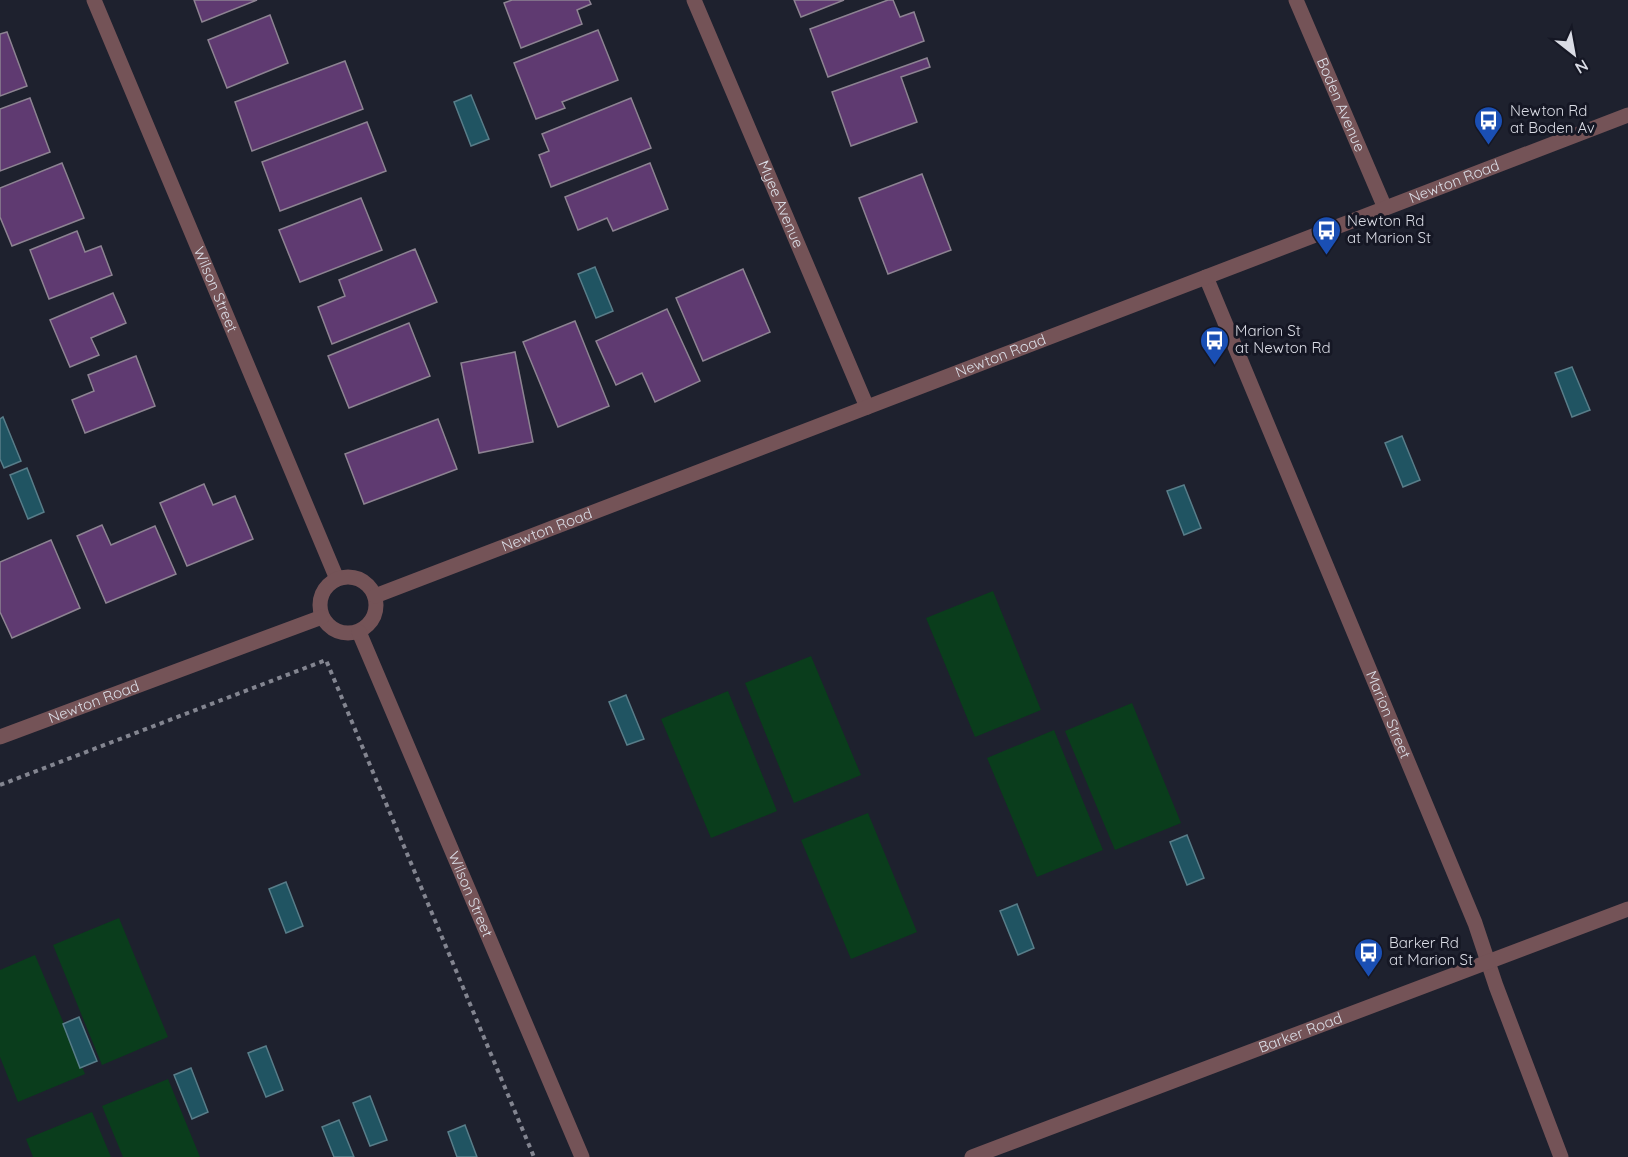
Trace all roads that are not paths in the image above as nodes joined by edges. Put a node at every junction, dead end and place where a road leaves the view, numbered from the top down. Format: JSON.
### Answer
{"nodes":[{"id":1,"x":94,"y":0,"type":"edge"},
{"id":2,"x":694,"y":0,"type":"edge"},
{"id":3,"x":1296,"y":0,"type":"edge"},
{"id":4,"x":1628,"y":115,"type":"edge"},
{"id":5,"x":1385,"y":208,"type":"junction"},
{"id":6,"x":1206,"y":277,"type":"junction"},
{"id":7,"x":867,"y":407,"type":"junction"},
{"id":8,"x":337,"y":579,"type":"junction"},
{"id":9,"x":375,"y":596,"type":"junction"},
{"id":10,"x":322,"y":617,"type":"junction"},
{"id":11,"x":359,"y":632,"type":"junction"},
{"id":12,"x":0,"y":737,"type":"edge"},
{"id":13,"x":1628,"y":909,"type":"edge"},
{"id":14,"x":1488,"y":963,"type":"junction"},
{"id":15,"x":582,"y":1157,"type":"edge"},
{"id":16,"x":972,"y":1157,"type":"edge"},
{"id":17,"x":1561,"y":1157,"type":"edge"}],
"edges":[{"from":1,"to":8,"type":"street","name":"Wilson Street"},
{"from":2,"to":7,"type":"street","name":"Myee Avenue"},
{"from":3,"to":5,"type":"street","name":"Boden Avenue"},
{"from":4,"to":5,"type":"street","name":"Newton Road"},
{"from":5,"to":6,"type":"street","name":"Newton Road"},
{"from":6,"to":7,"type":"street","name":"Newton Road"},
{"from":6,"to":14,"type":"street","name":"Marion Street"},
{"from":7,"to":9,"type":"street","name":"Newton Road"},
{"from":8,"to":9,"type":"street"},
{"from":8,"to":10,"type":"street"},
{"from":9,"to":11,"type":"street"},
{"from":10,"to":11,"type":"street"},
{"from":10,"to":12,"type":"street","name":"Newton Road"},
{"from":11,"to":15,"type":"street","name":"Wilson Street"},
{"from":13,"to":14,"type":"street","name":"Barker Road"},
{"from":14,"to":16,"type":"street","name":"Barker Road"},
{"from":14,"to":17,"type":"street","name":"Marion Street"}]}
